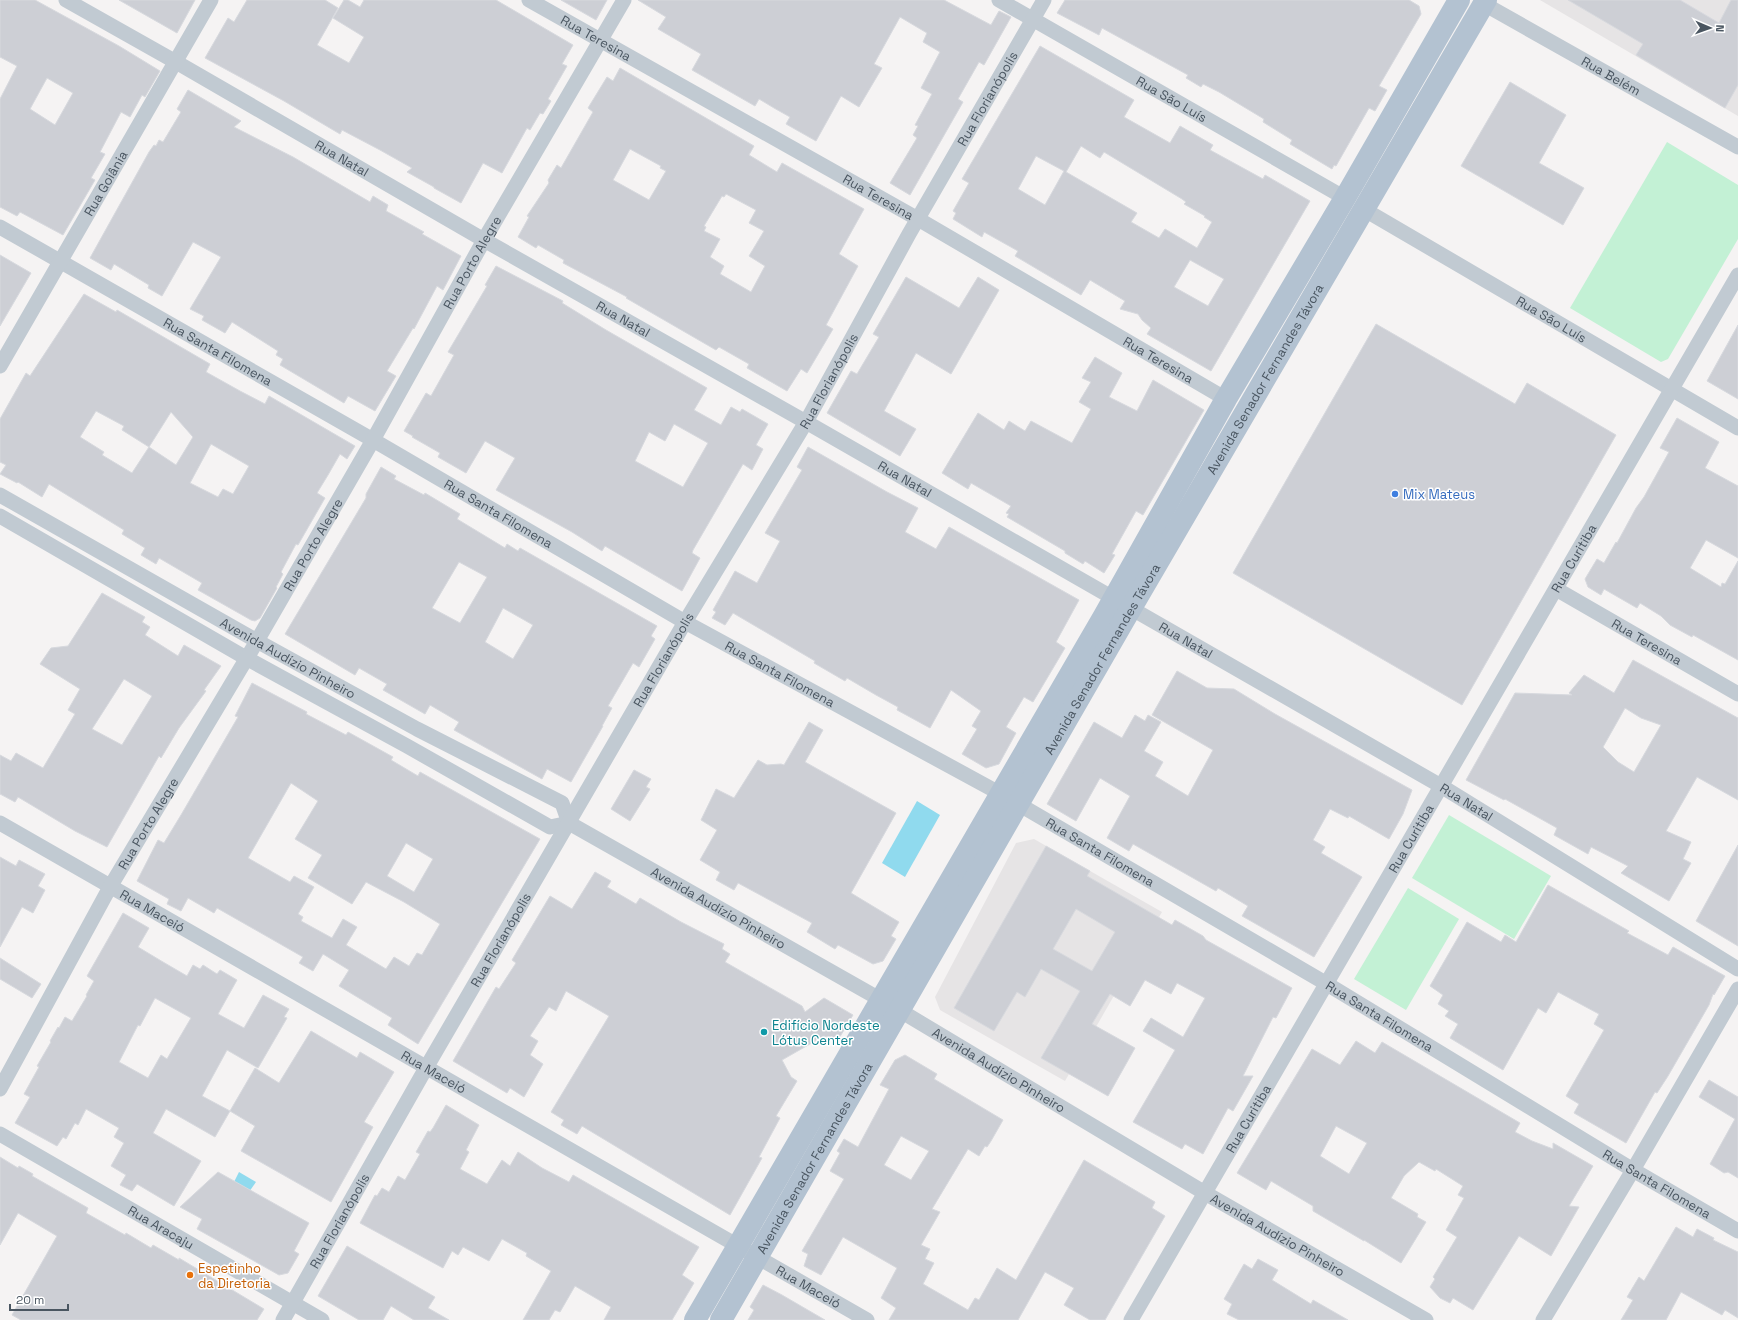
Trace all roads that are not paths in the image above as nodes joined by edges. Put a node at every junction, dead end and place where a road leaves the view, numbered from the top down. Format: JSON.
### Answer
{"nodes":[{"id":1,"x":66,"y":0,"type":"edge"},
{"id":2,"x":211,"y":0,"type":"edge"},
{"id":3,"x":529,"y":0,"type":"edge"},
{"id":4,"x":624,"y":0,"type":"edge"},
{"id":5,"x":999,"y":0,"type":"edge"},
{"id":6,"x":1044,"y":0,"type":"edge"},
{"id":7,"x":1459,"y":0,"type":"edge"},
{"id":8,"x":1485,"y":2,"type":"edge"},
{"id":9,"x":1033,"y":19,"type":"junction"},
{"id":10,"x":601,"y":41,"type":"junction"},
{"id":11,"x":176,"y":62,"type":"junction"},
{"id":12,"x":1738,"y":147,"type":"edge"},
{"id":13,"x":1345,"y":198,"type":"junction"},
{"id":14,"x":1365,"y":210,"type":"junction"},
{"id":15,"x":918,"y":219,"type":"junction"},
{"id":16,"x":0,"y":227,"type":"edge"},
{"id":17,"x":484,"y":240,"type":"junction"},
{"id":18,"x":60,"y":262,"type":"junction"},
{"id":19,"x":1738,"y":274,"type":"edge"},
{"id":20,"x":0,"y":366,"type":"edge"},
{"id":21,"x":1671,"y":389,"type":"junction"},
{"id":22,"x":1226,"y":399,"type":"junction"},
{"id":23,"x":806,"y":422,"type":"junction"},
{"id":24,"x":1738,"y":428,"type":"edge"},
{"id":25,"x":372,"y":440,"type":"junction"},
{"id":26,"x":0,"y":495,"type":"edge"},
{"id":27,"x":0,"y":516,"type":"edge"},
{"id":28,"x":50,"y":523,"type":"junction"},
{"id":29,"x":40,"y":540,"type":"junction"},
{"id":30,"x":1556,"y":589,"type":"junction"},
{"id":31,"x":1123,"y":603,"type":"junction"},
{"id":32,"x":685,"y":622,"type":"junction"},
{"id":33,"x":257,"y":641,"type":"junction"},
{"id":34,"x":246,"y":658,"type":"junction"},
{"id":35,"x":1738,"y":694,"type":"edge"},
{"id":36,"x":359,"y":697,"type":"junction"},
{"id":37,"x":349,"y":714,"type":"junction"},
{"id":38,"x":416,"y":729,"type":"junction"},
{"id":39,"x":407,"y":746,"type":"junction"},
{"id":40,"x":1441,"y":786,"type":"junction"},
{"id":41,"x":1001,"y":794,"type":"junction"},
{"id":42,"x":1020,"y":804,"type":"junction"},
{"id":43,"x":0,"y":823,"type":"edge"},
{"id":44,"x":569,"y":823,"type":"junction"},
{"id":45,"x":110,"y":887,"type":"junction"},
{"id":46,"x":1738,"y":969,"type":"edge"},
{"id":47,"x":1327,"y":984,"type":"junction"},
{"id":48,"x":1738,"y":989,"type":"edge"},
{"id":49,"x":890,"y":1005,"type":"junction"},
{"id":50,"x":426,"y":1068,"type":"junction"},
{"id":51,"x":0,"y":1089,"type":"edge"},
{"id":52,"x":0,"y":1134,"type":"edge"},
{"id":53,"x":1633,"y":1170,"type":"junction"},
{"id":54,"x":1205,"y":1193,"type":"junction"},
{"id":55,"x":1738,"y":1231,"type":"edge"},
{"id":56,"x":738,"y":1246,"type":"junction"},
{"id":57,"x":757,"y":1257,"type":"junction"},
{"id":58,"x":292,"y":1303,"type":"junction"},
{"id":59,"x":283,"y":1320,"type":"edge"},
{"id":60,"x":322,"y":1320,"type":"edge"},
{"id":61,"x":694,"y":1320,"type":"edge"},
{"id":62,"x":721,"y":1320,"type":"edge"},
{"id":63,"x":867,"y":1320,"type":"edge"},
{"id":64,"x":1131,"y":1320,"type":"edge"},
{"id":65,"x":1426,"y":1320,"type":"edge"},
{"id":66,"x":1543,"y":1320,"type":"edge"}],
"edges":[{"from":1,"to":11,"type":"street","name":"Rua Natal"},
{"from":2,"to":11,"type":"street","name":"Rua Goiânia"},
{"from":3,"to":10,"type":"street","name":"Rua Teresina"},
{"from":4,"to":10,"type":"street","name":"Rua Porto Alegre"},
{"from":5,"to":9,"type":"street","name":"Rua São Luís"},
{"from":6,"to":9,"type":"street","name":"Rua Florianópolis"},
{"from":7,"to":13,"type":"main road","name":"Avenida Senador Fernandes Távora"},
{"from":8,"to":12,"type":"street","name":"Rua Belém"},
{"from":8,"to":14,"type":"main road","name":"Avenida Senador Fernandes Távora"},
{"from":9,"to":13,"type":"street","name":"Rua São Luís"},
{"from":9,"to":15,"type":"street","name":"Rua Florianópolis"},
{"from":10,"to":15,"type":"street","name":"Rua Teresina"},
{"from":10,"to":17,"type":"street","name":"Rua Porto Alegre"},
{"from":11,"to":17,"type":"street","name":"Rua Natal"},
{"from":11,"to":18,"type":"street","name":"Rua Goiânia"},
{"from":13,"to":22,"type":"main road","name":"Avenida Senador Fernandes Távora"},
{"from":14,"to":21,"type":"street","name":"Rua São Luís"},
{"from":14,"to":31,"type":"main road","name":"Avenida Senador Fernandes Távora"},
{"from":15,"to":22,"type":"street","name":"Rua Teresina"},
{"from":15,"to":23,"type":"street","name":"Rua Florianópolis"},
{"from":16,"to":18,"type":"street","name":"Rua Santa Filomena"},
{"from":17,"to":23,"type":"street","name":"Rua Natal"},
{"from":17,"to":25,"type":"street","name":"Rua Porto Alegre"},
{"from":18,"to":20,"type":"street","name":"Rua Goiânia"},
{"from":18,"to":25,"type":"street","name":"Rua Santa Filomena"},
{"from":19,"to":21,"type":"street","name":"Rua Curitiba"},
{"from":21,"to":24,"type":"street","name":"Rua São Luís"},
{"from":21,"to":30,"type":"street","name":"Rua Curitiba"},
{"from":22,"to":31,"type":"main road","name":"Avenida Senador Fernandes Távora"},
{"from":23,"to":31,"type":"street","name":"Rua Natal"},
{"from":23,"to":32,"type":"street","name":"Rua Florianópolis"},
{"from":25,"to":32,"type":"street","name":"Rua Santa Filomena"},
{"from":25,"to":33,"type":"street","name":"Rua Porto Alegre"},
{"from":26,"to":28,"type":"street","name":"Avenida Audízio Pinheiro"},
{"from":27,"to":29,"type":"street","name":"Avenida Audízio Pinheiro"},
{"from":28,"to":29,"type":"street"},
{"from":28,"to":33,"type":"street","name":"Avenida Audízio Pinheiro"},
{"from":29,"to":34,"type":"street","name":"Avenida Audízio Pinheiro"},
{"from":30,"to":35,"type":"street","name":"Rua Teresina"},
{"from":30,"to":40,"type":"street","name":"Rua Curitiba"},
{"from":31,"to":40,"type":"street","name":"Rua Natal"},
{"from":31,"to":41,"type":"main road","name":"Avenida Senador Fernandes Távora"},
{"from":31,"to":42,"type":"main road","name":"Avenida Senador Fernandes Távora"},
{"from":32,"to":41,"type":"street","name":"Rua Santa Filomena"},
{"from":32,"to":44,"type":"street","name":"Rua Florianópolis"},
{"from":33,"to":34,"type":"street","name":"Rua Porto Alegre"},
{"from":33,"to":36,"type":"street","name":"Avenida Audízio Pinheiro"},
{"from":34,"to":37,"type":"street","name":"Avenida Audízio Pinheiro"},
{"from":34,"to":45,"type":"street","name":"Rua Porto Alegre"},
{"from":36,"to":37,"type":"street"},
{"from":36,"to":38,"type":"street","name":"Avenida Audízio Pinheiro"},
{"from":37,"to":39,"type":"street","name":"Avenida Audízio Pinheiro"},
{"from":38,"to":39,"type":"street"},
{"from":38,"to":44,"type":"street","name":"Avenida Audízio Pinheiro"},
{"from":39,"to":44,"type":"street","name":"Avenida Audízio Pinheiro"},
{"from":40,"to":46,"type":"street","name":"Rua Natal"},
{"from":40,"to":47,"type":"street","name":"Rua Curitiba"},
{"from":41,"to":49,"type":"main road","name":"Avenida Senador Fernandes Távora"},
{"from":42,"to":47,"type":"street","name":"Rua Santa Filomena"},
{"from":42,"to":49,"type":"main road","name":"Avenida Senador Fernandes Távora"},
{"from":43,"to":45,"type":"street","name":"Rua Maceió"},
{"from":44,"to":49,"type":"street","name":"Avenida Audízio Pinheiro"},
{"from":44,"to":50,"type":"street","name":"Rua Florianópolis"},
{"from":45,"to":50,"type":"street","name":"Rua Maceió"},
{"from":45,"to":51,"type":"street","name":"Rua Porto Alegre"},
{"from":47,"to":53,"type":"street","name":"Rua Santa Filomena"},
{"from":47,"to":54,"type":"street","name":"Rua Curitiba"},
{"from":48,"to":53,"type":"street"},
{"from":49,"to":54,"type":"street","name":"Avenida Audízio Pinheiro"},
{"from":49,"to":56,"type":"main road","name":"Avenida Senador Fernandes Távora"},
{"from":49,"to":57,"type":"main road","name":"Avenida Senador Fernandes Távora"},
{"from":50,"to":56,"type":"street","name":"Rua Maceió"},
{"from":50,"to":58,"type":"street","name":"Rua Florianópolis"},
{"from":52,"to":58,"type":"street","name":"Rua Aracaju"},
{"from":53,"to":55,"type":"street","name":"Rua Santa Filomena"},
{"from":53,"to":66,"type":"street"},
{"from":54,"to":64,"type":"street","name":"Rua Curitiba"},
{"from":54,"to":65,"type":"street","name":"Avenida Audízio Pinheiro"},
{"from":56,"to":57,"type":"street","name":"Rua Maceió"},
{"from":56,"to":61,"type":"main road","name":"Avenida Senador Fernandes Távora"},
{"from":57,"to":62,"type":"main road","name":"Avenida Senador Fernandes Távora"},
{"from":57,"to":63,"type":"street","name":"Rua Maceió"},
{"from":58,"to":59,"type":"street","name":"Rua Florianópolis"},
{"from":58,"to":60,"type":"street","name":"Rua Aracaju"}]}
